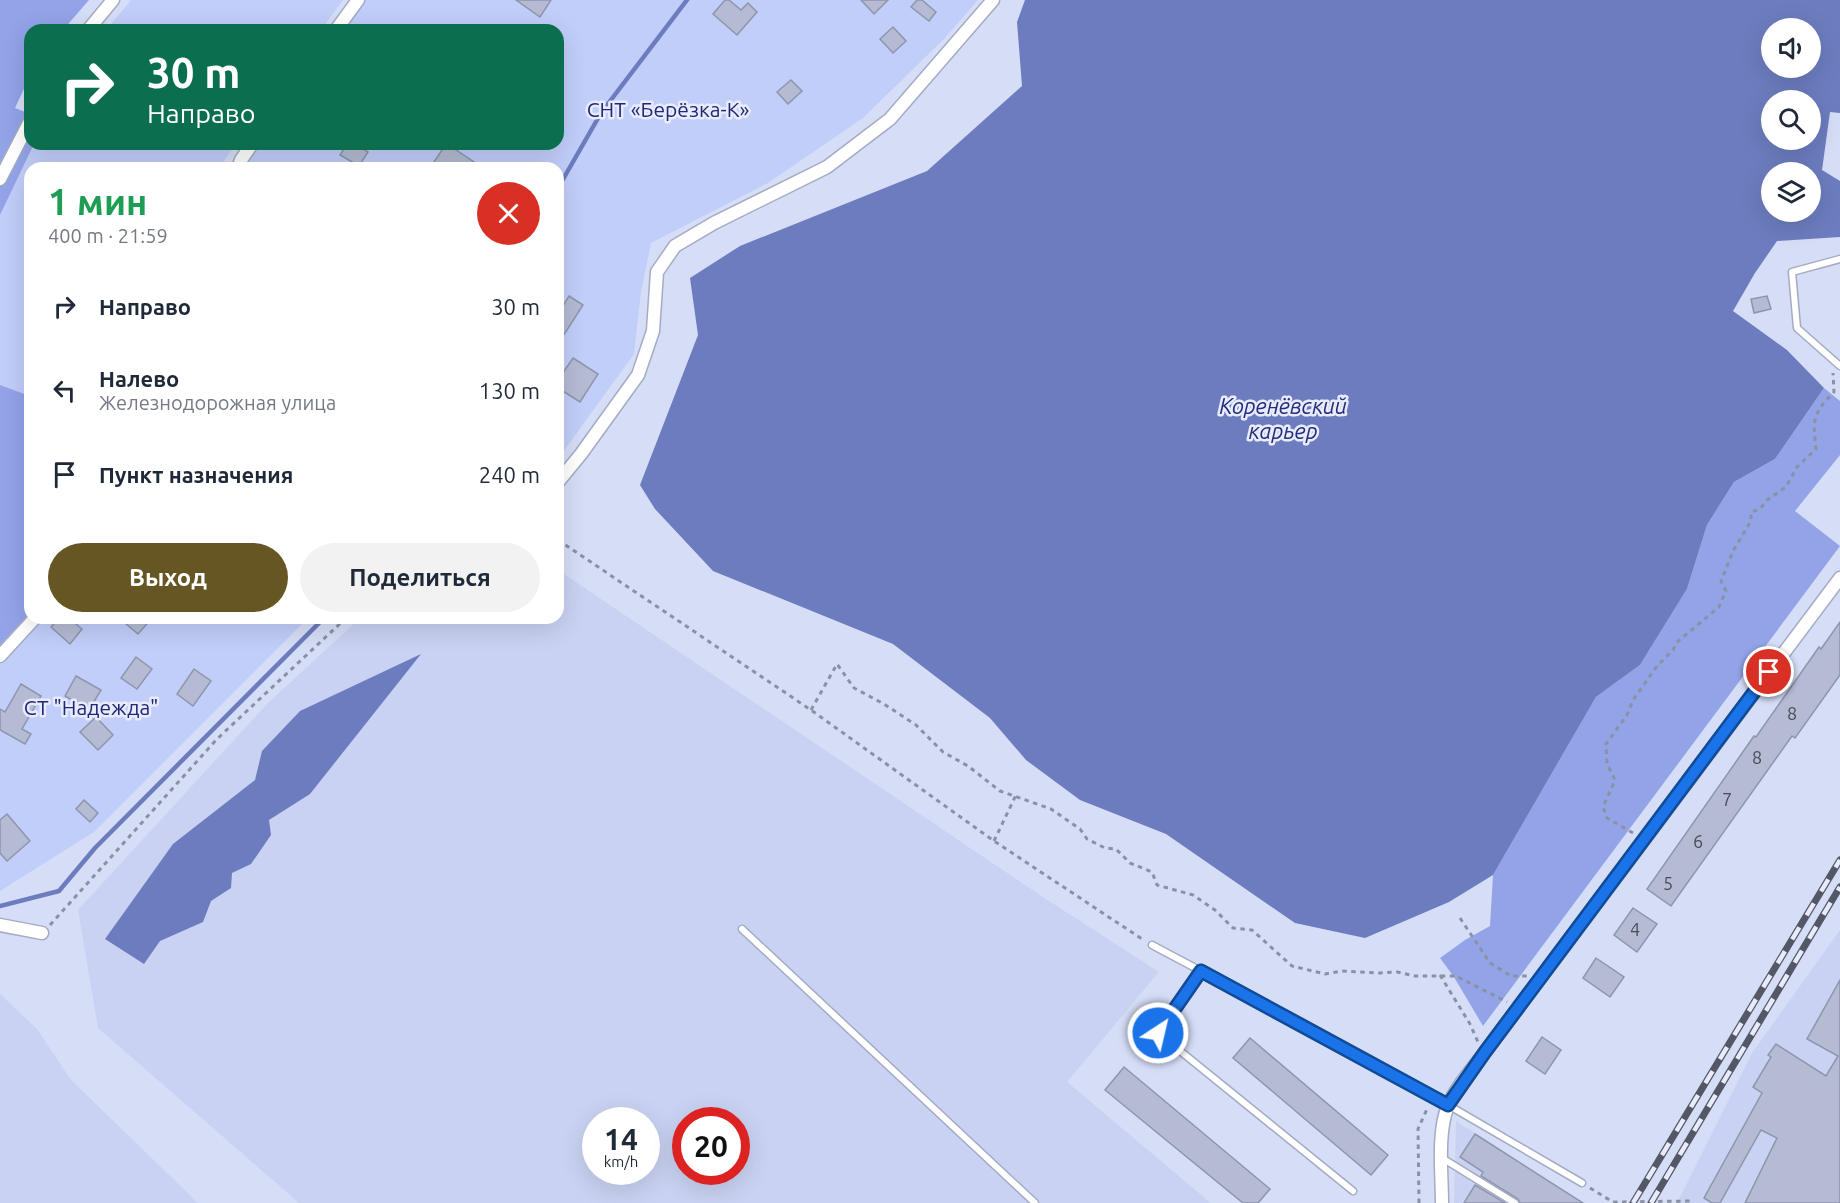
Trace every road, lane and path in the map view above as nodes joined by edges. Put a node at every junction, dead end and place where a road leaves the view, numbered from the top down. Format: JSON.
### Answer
{"nodes":[{"id":1,"x":113,"y":0,"type":"edge"},
{"id":2,"x":358,"y":0,"type":"edge"},
{"id":3,"x":993,"y":0,"type":"edge"},
{"id":4,"x":93,"y":24,"type":"edge"},
{"id":5,"x":340,"y":24,"type":"edge"},
{"id":6,"x":24,"y":133,"type":"edge"},
{"id":7,"x":0,"y":179,"type":"edge"},
{"id":8,"x":1840,"y":259,"type":"edge"},
{"id":9,"x":1832,"y":359,"type":"junction"},
{"id":10,"x":1840,"y":366,"type":"edge"},
{"id":11,"x":564,"y":475,"type":"edge"},
{"id":12,"x":564,"y":544,"type":"edge"},
{"id":13,"x":1840,"y":578,"type":"edge"},
{"id":14,"x":29,"y":624,"type":"edge"},
{"id":15,"x":340,"y":624,"type":"edge"},
{"id":16,"x":0,"y":656,"type":"edge"},
{"id":17,"x":810,"y":710,"type":"junction"},
{"id":18,"x":1016,"y":795,"type":"junction"},
{"id":19,"x":1635,"y":835,"type":"dead end"},
{"id":20,"x":994,"y":841,"type":"junction"},
{"id":21,"x":1461,"y":918,"type":"dead end"},
{"id":22,"x":0,"y":925,"type":"edge"},
{"id":23,"x":742,"y":929,"type":"dead end"},
{"id":24,"x":42,"y":933,"type":"joint"},
{"id":25,"x":1152,"y":945,"type":"joint"},
{"id":26,"x":1201,"y":971,"type":"junction"},
{"id":27,"x":1440,"y":975,"type":"junction"},
{"id":28,"x":1530,"y":975,"type":"dead end"},
{"id":29,"x":1509,"y":1003,"type":"dead end"},
{"id":30,"x":1478,"y":1044,"type":"dead end"},
{"id":31,"x":1433,"y":1097,"type":"junction"},
{"id":32,"x":1448,"y":1105,"type":"junction"},
{"id":33,"x":1442,"y":1158,"type":"junction"},
{"id":34,"x":1582,"y":1183,"type":"joint"},
{"id":35,"x":1353,"y":1191,"type":"dead end"},
{"id":36,"x":1692,"y":1201,"type":"dead end"},
{"id":37,"x":1613,"y":1202,"type":"edge"},
{"id":38,"x":1035,"y":1203,"type":"edge"},
{"id":39,"x":1419,"y":1203,"type":"edge"},
{"id":40,"x":1442,"y":1203,"type":"edge"},
{"id":41,"x":1515,"y":1203,"type":"edge"}],
"edges":[{"from":1,"to":4,"type":"street"},
{"from":2,"to":5,"type":"street"},
{"from":3,"to":11,"type":"street"},
{"from":6,"to":7,"type":"street"},
{"from":8,"to":9,"type":"lane"},
{"from":9,"to":10,"type":"lane"},
{"from":9,"to":19,"type":"path"},
{"from":12,"to":17,"type":"path"},
{"from":13,"to":32,"type":"street"},
{"from":14,"to":16,"type":"street"},
{"from":15,"to":24,"type":"path"},
{"from":17,"to":18,"type":"path"},
{"from":17,"to":20,"type":"path"},
{"from":18,"to":20,"type":"path"},
{"from":18,"to":27,"type":"path"},
{"from":20,"to":25,"type":"path"},
{"from":21,"to":28,"type":"path"},
{"from":22,"to":24,"type":"street"},
{"from":23,"to":38,"type":"lane"},
{"from":25,"to":26,"type":"lane"},
{"from":26,"to":31,"type":"street"},
{"from":26,"to":35,"type":"lane"},
{"from":27,"to":29,"type":"path"},
{"from":27,"to":30,"type":"path"},
{"from":31,"to":32,"type":"street"},
{"from":31,"to":39,"type":"path"},
{"from":32,"to":33,"type":"street"},
{"from":32,"to":34,"type":"lane"},
{"from":33,"to":40,"type":"street"},
{"from":33,"to":41,"type":"lane"},
{"from":34,"to":37,"type":"path"},
{"from":36,"to":37,"type":"path"}]}
